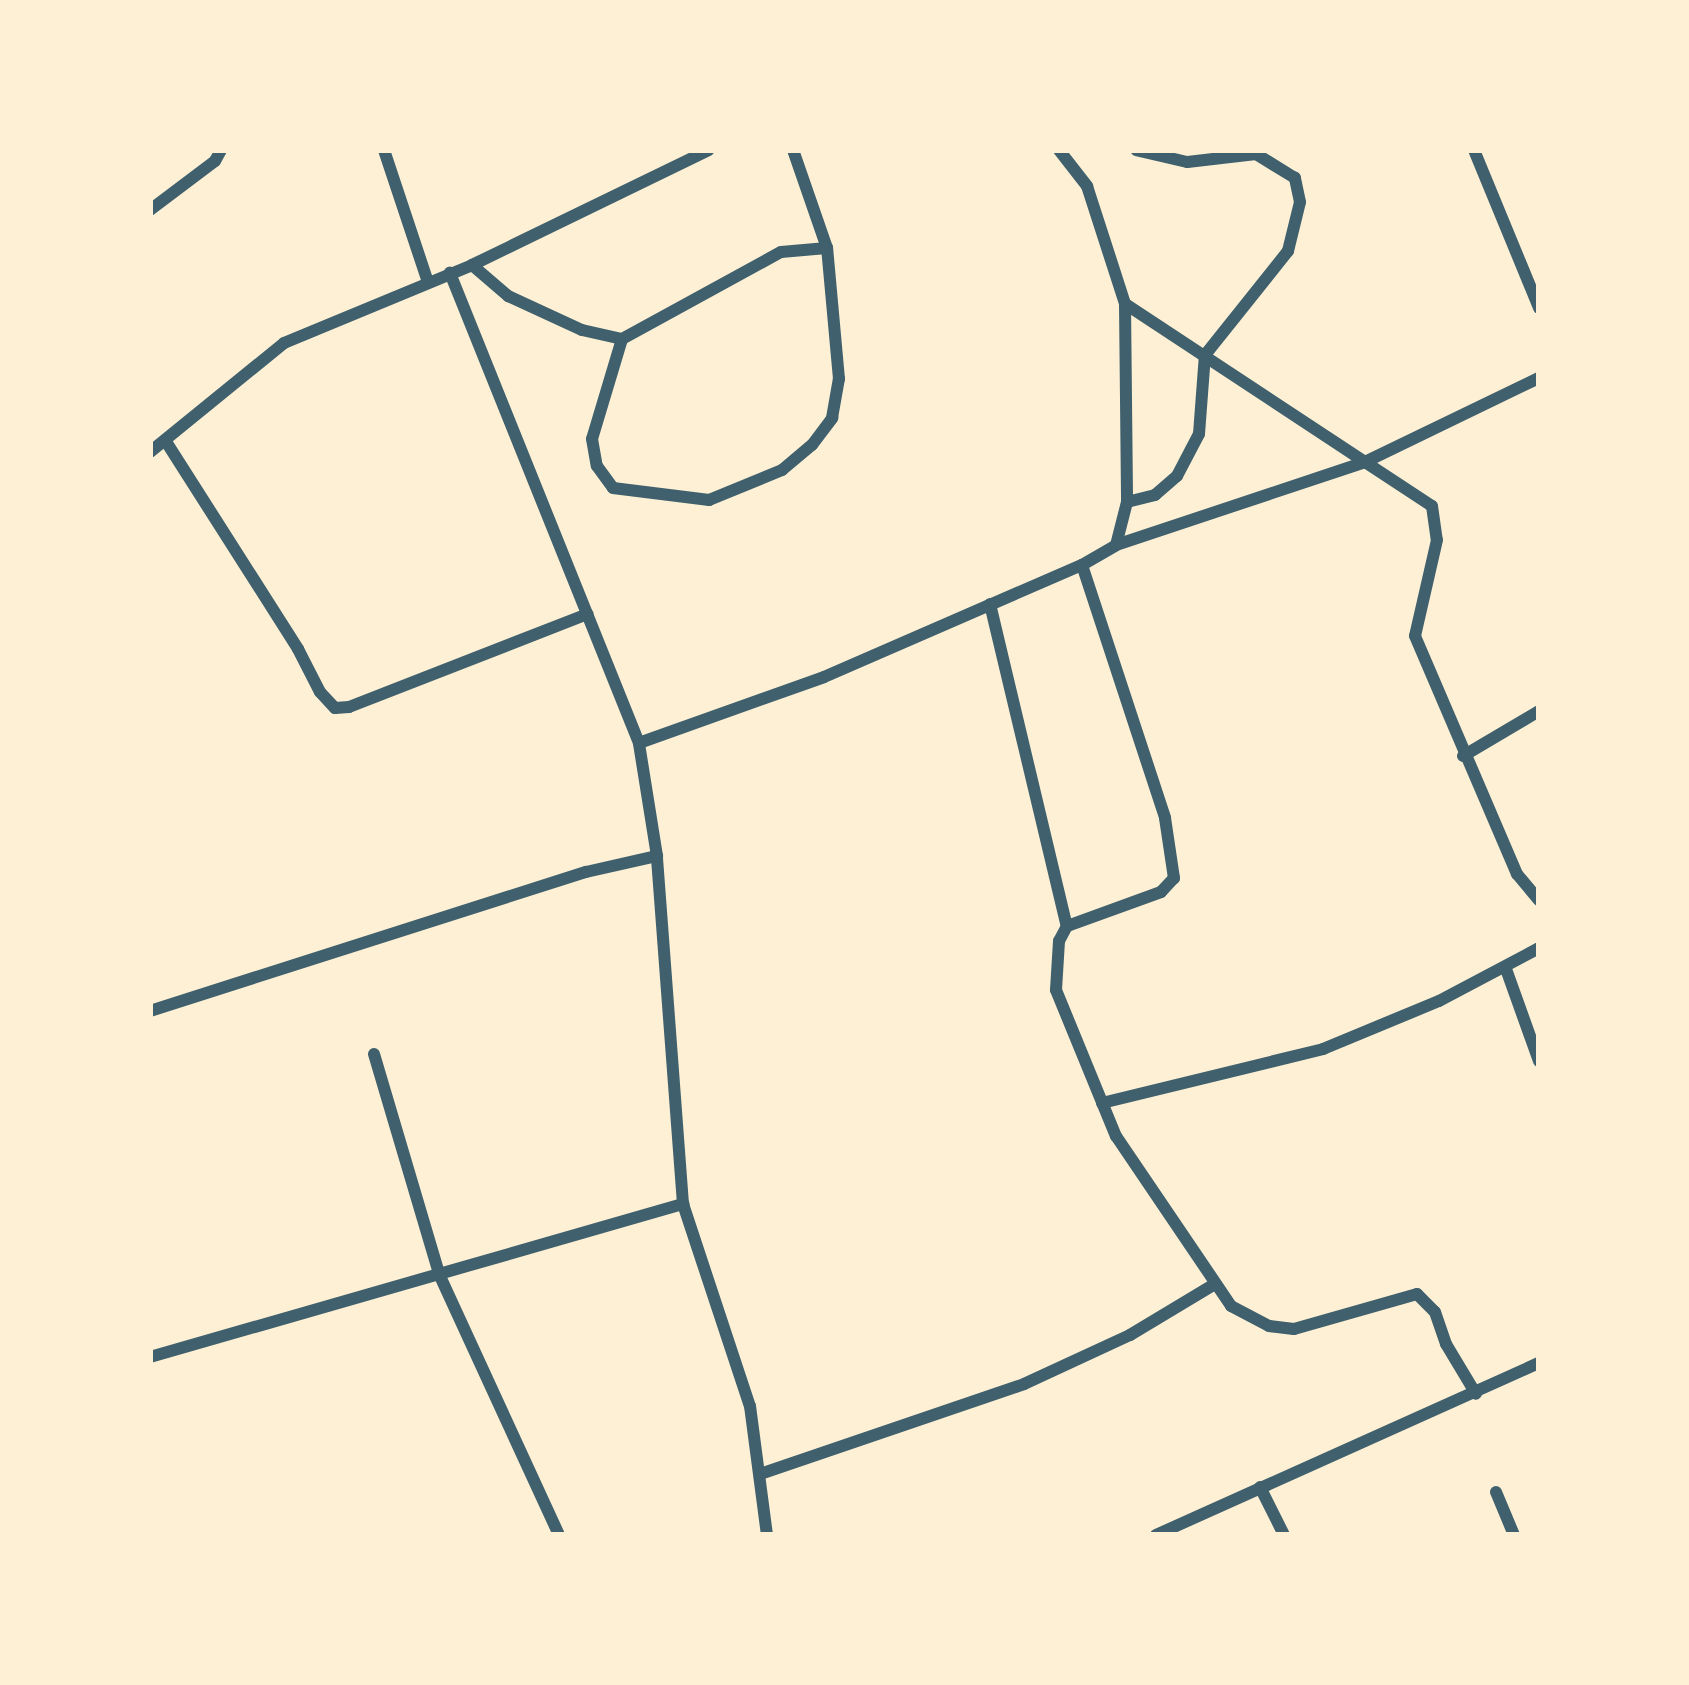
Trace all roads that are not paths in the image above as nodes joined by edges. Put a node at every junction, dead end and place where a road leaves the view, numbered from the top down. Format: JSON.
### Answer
{"nodes":[{"id":1,"x":221,"y":150,"type":"edge"},
{"id":2,"x":385,"y":150,"type":"edge"},
{"id":3,"x":709,"y":150,"type":"edge"},
{"id":4,"x":793,"y":150,"type":"edge"},
{"id":5,"x":1059,"y":150,"type":"edge"},
{"id":6,"x":1136,"y":150,"type":"edge"},
{"id":7,"x":1474,"y":150,"type":"edge"},
{"id":8,"x":150,"y":210,"type":"edge"},
{"id":9,"x":827,"y":248,"type":"junction"},
{"id":10,"x":472,"y":265,"type":"junction"},
{"id":11,"x":450,"y":273,"type":"junction"},
{"id":12,"x":428,"y":282,"type":"junction"},
{"id":13,"x":1125,"y":304,"type":"junction"},
{"id":14,"x":1539,"y":308,"type":"edge"},
{"id":15,"x":622,"y":339,"type":"junction"},
{"id":16,"x":1205,"y":355,"type":"junction"},
{"id":17,"x":1539,"y":378,"type":"edge"},
{"id":18,"x":165,"y":440,"type":"junction"},
{"id":19,"x":150,"y":452,"type":"edge"},
{"id":20,"x":1365,"y":462,"type":"junction"},
{"id":21,"x":1127,"y":502,"type":"junction"},
{"id":22,"x":1116,"y":545,"type":"junction"},
{"id":23,"x":1082,"y":566,"type":"junction"},
{"id":24,"x":990,"y":604,"type":"junction"},
{"id":25,"x":587,"y":614,"type":"junction"},
{"id":26,"x":1539,"y":710,"type":"edge"},
{"id":27,"x":640,"y":743,"type":"junction"},
{"id":28,"x":1463,"y":756,"type":"junction"},
{"id":29,"x":657,"y":856,"type":"junction"},
{"id":30,"x":1539,"y":900,"type":"edge"},
{"id":31,"x":1067,"y":926,"type":"junction"},
{"id":32,"x":1539,"y":948,"type":"edge"},
{"id":33,"x":1505,"y":969,"type":"junction"},
{"id":34,"x":150,"y":1011,"type":"edge"},
{"id":35,"x":374,"y":1054,"type":"dead end"},
{"id":36,"x":1539,"y":1061,"type":"edge"},
{"id":37,"x":1102,"y":1103,"type":"junction"},
{"id":38,"x":683,"y":1204,"type":"junction"},
{"id":39,"x":439,"y":1274,"type":"junction"},
{"id":40,"x":1214,"y":1284,"type":"junction"},
{"id":41,"x":150,"y":1357,"type":"edge"},
{"id":42,"x":1539,"y":1363,"type":"edge"},
{"id":43,"x":1476,"y":1394,"type":"junction"},
{"id":44,"x":760,"y":1474,"type":"junction"},
{"id":45,"x":1261,"y":1487,"type":"junction"},
{"id":46,"x":1496,"y":1492,"type":"dead end"},
{"id":47,"x":559,"y":1535,"type":"edge"},
{"id":48,"x":767,"y":1535,"type":"edge"},
{"id":49,"x":1156,"y":1535,"type":"edge"},
{"id":50,"x":1284,"y":1535,"type":"edge"},
{"id":51,"x":1514,"y":1535,"type":"edge"}],
"edges":[{"from":1,"to":8,"type":"street"},
{"from":2,"to":12,"type":"street"},
{"from":3,"to":10,"type":"street"},
{"from":4,"to":9,"type":"street"},
{"from":5,"to":13,"type":"street"},
{"from":6,"to":16,"type":"street"},
{"from":7,"to":14,"type":"street"},
{"from":9,"to":15,"type":"street"},
{"from":9,"to":15,"type":"street"},
{"from":10,"to":11,"type":"street"},
{"from":10,"to":15,"type":"street"},
{"from":11,"to":12,"type":"street"},
{"from":11,"to":25,"type":"street"},
{"from":12,"to":18,"type":"street"},
{"from":13,"to":16,"type":"street"},
{"from":13,"to":21,"type":"street"},
{"from":16,"to":20,"type":"street"},
{"from":16,"to":21,"type":"street"},
{"from":17,"to":20,"type":"street"},
{"from":18,"to":19,"type":"street"},
{"from":18,"to":25,"type":"street"},
{"from":20,"to":22,"type":"street"},
{"from":20,"to":28,"type":"street"},
{"from":21,"to":22,"type":"street"},
{"from":22,"to":23,"type":"street"},
{"from":23,"to":24,"type":"street"},
{"from":23,"to":31,"type":"street"},
{"from":24,"to":27,"type":"street"},
{"from":24,"to":31,"type":"street"},
{"from":25,"to":27,"type":"street"},
{"from":26,"to":28,"type":"street"},
{"from":27,"to":29,"type":"street"},
{"from":28,"to":30,"type":"street"},
{"from":29,"to":34,"type":"street"},
{"from":29,"to":38,"type":"street"},
{"from":31,"to":37,"type":"street"},
{"from":32,"to":33,"type":"street"},
{"from":33,"to":36,"type":"street"},
{"from":33,"to":37,"type":"street"},
{"from":35,"to":39,"type":"street"},
{"from":37,"to":40,"type":"street"},
{"from":38,"to":39,"type":"street"},
{"from":38,"to":44,"type":"street"},
{"from":39,"to":41,"type":"street"},
{"from":39,"to":47,"type":"street"},
{"from":40,"to":43,"type":"street"},
{"from":40,"to":44,"type":"street"},
{"from":42,"to":43,"type":"street"},
{"from":43,"to":45,"type":"street"},
{"from":44,"to":48,"type":"street"},
{"from":45,"to":49,"type":"street"},
{"from":45,"to":50,"type":"street"},
{"from":46,"to":51,"type":"street"}]}
